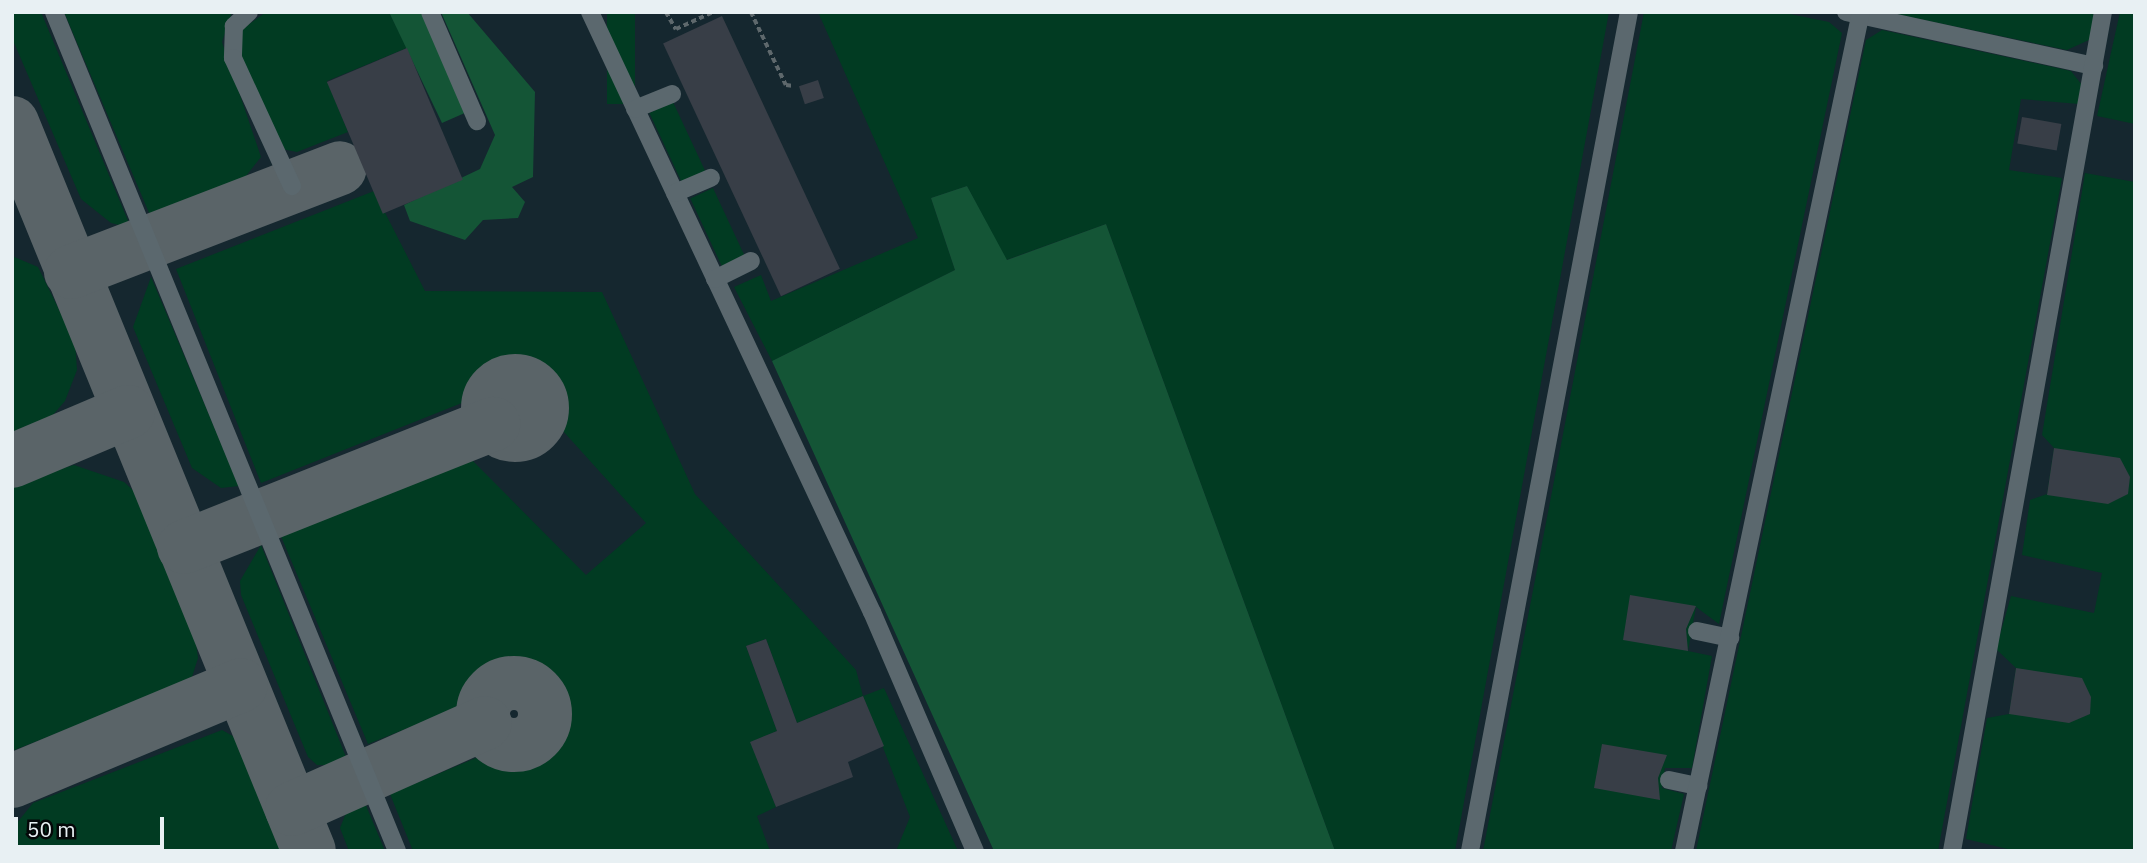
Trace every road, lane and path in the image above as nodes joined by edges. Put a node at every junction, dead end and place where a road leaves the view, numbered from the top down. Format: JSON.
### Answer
{"nodes":[{"id":1,"x":54,"y":12,"type":"edge"},
{"id":2,"x":249,"y":12,"type":"edge"},
{"id":3,"x":430,"y":12,"type":"edge"},
{"id":4,"x":590,"y":12,"type":"edge"},
{"id":5,"x":666,"y":12,"type":"edge"},
{"id":6,"x":713,"y":12,"type":"edge"},
{"id":7,"x":751,"y":12,"type":"edge"},
{"id":8,"x":1629,"y":12,"type":"edge"},
{"id":9,"x":2103,"y":12,"type":"edge"},
{"id":10,"x":1856,"y":13,"type":"edge"},
{"id":11,"x":2094,"y":66,"type":"junction"},
{"id":12,"x":794,"y":86,"type":"dead end"},
{"id":13,"x":671,"y":94,"type":"dead end"},
{"id":14,"x":635,"y":109,"type":"junction"},
{"id":15,"x":477,"y":121,"type":"dead end"},
{"id":16,"x":710,"y":178,"type":"dead end"},
{"id":17,"x":292,"y":186,"type":"dead end"},
{"id":18,"x":675,"y":193,"type":"junction"},
{"id":19,"x":751,"y":261,"type":"dead end"},
{"id":20,"x":715,"y":279,"type":"junction"},
{"id":21,"x":1697,"y":631,"type":"dead end"},
{"id":22,"x":1730,"y":638,"type":"junction"},
{"id":23,"x":1669,"y":780,"type":"dead end"},
{"id":24,"x":1698,"y":786,"type":"junction"},
{"id":25,"x":397,"y":851,"type":"edge"},
{"id":26,"x":975,"y":851,"type":"edge"},
{"id":27,"x":1470,"y":851,"type":"edge"},
{"id":28,"x":1684,"y":851,"type":"edge"},
{"id":29,"x":1952,"y":851,"type":"edge"}],
"edges":[{"from":1,"to":25,"type":"street"},
{"from":2,"to":17,"type":"street"},
{"from":3,"to":15,"type":"street"},
{"from":4,"to":14,"type":"street"},
{"from":5,"to":6,"type":"path"},
{"from":7,"to":12,"type":"path"},
{"from":8,"to":27,"type":"street"},
{"from":9,"to":11,"type":"street"},
{"from":10,"to":11,"type":"street"},
{"from":10,"to":22,"type":"street"},
{"from":11,"to":29,"type":"street"},
{"from":13,"to":14,"type":"street"},
{"from":14,"to":18,"type":"street"},
{"from":16,"to":18,"type":"street"},
{"from":18,"to":20,"type":"street"},
{"from":19,"to":20,"type":"street"},
{"from":20,"to":26,"type":"street"},
{"from":21,"to":22,"type":"street"},
{"from":22,"to":24,"type":"street"},
{"from":23,"to":24,"type":"street"},
{"from":24,"to":28,"type":"street"}]}
